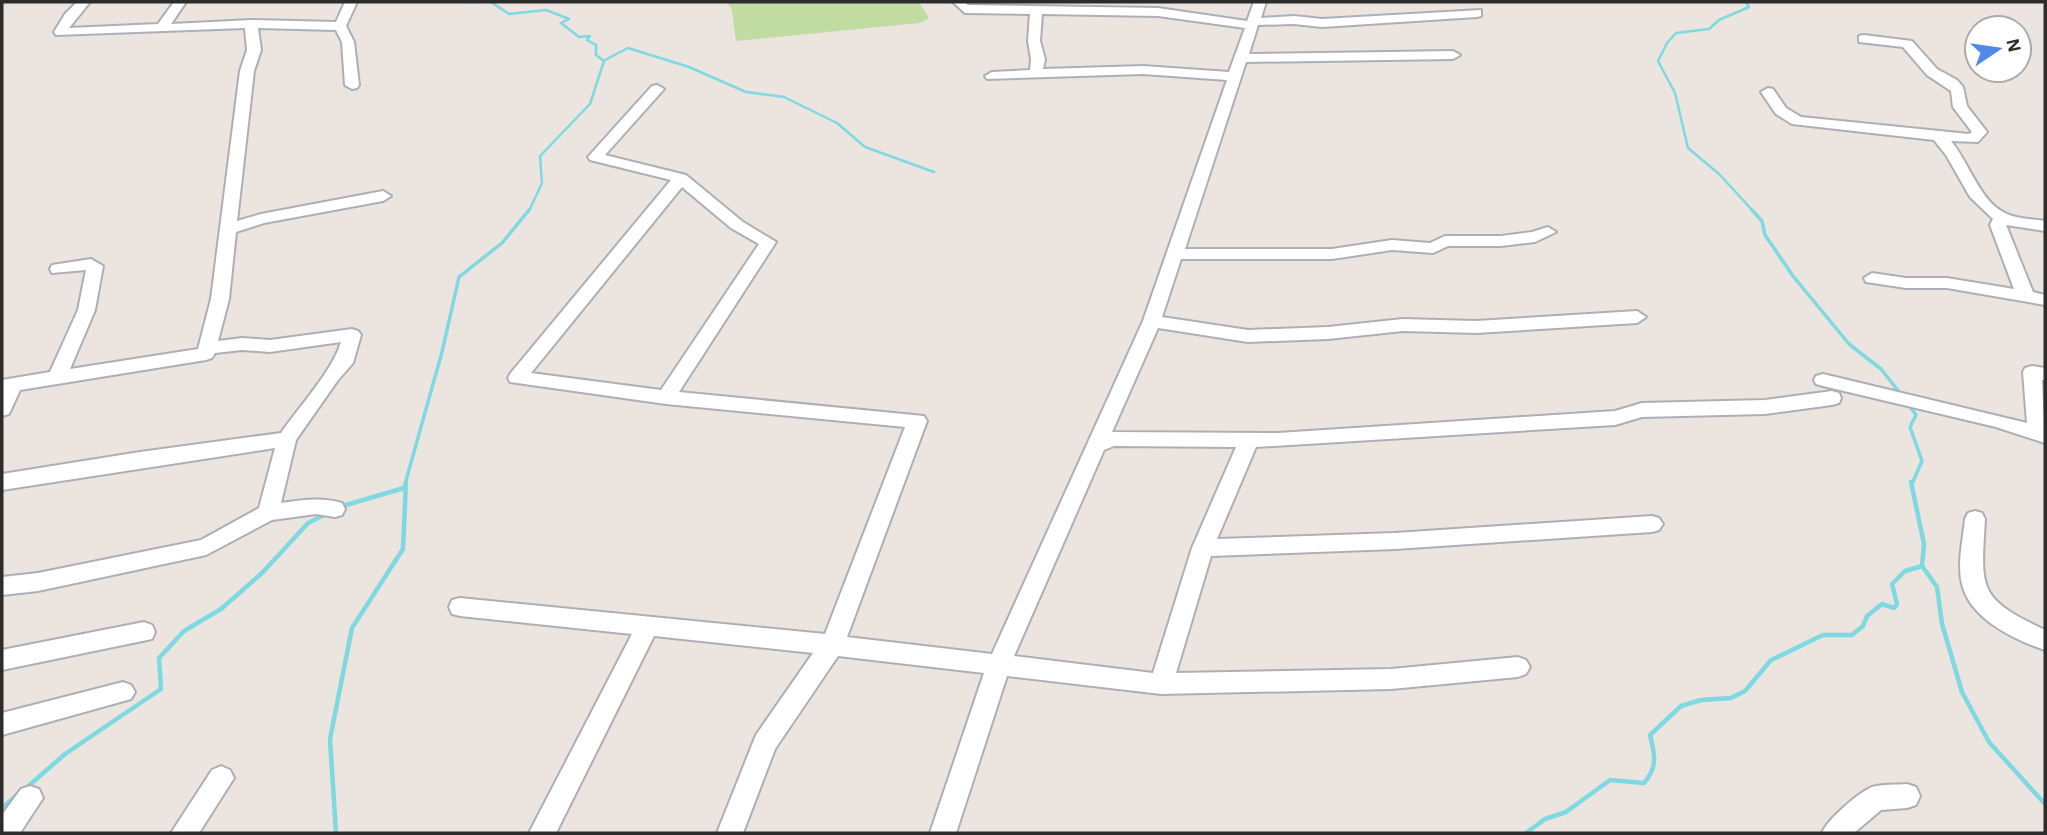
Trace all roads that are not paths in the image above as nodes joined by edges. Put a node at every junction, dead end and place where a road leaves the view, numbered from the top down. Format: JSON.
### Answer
{"nodes":[{"id":1,"x":84,"y":2,"type":"edge"},
{"id":2,"x":180,"y":2,"type":"edge"},
{"id":3,"x":351,"y":2,"type":"edge"},
{"id":4,"x":959,"y":2,"type":"edge"},
{"id":5,"x":1137,"y":2,"type":"edge"},
{"id":6,"x":1261,"y":2,"type":"edge"},
{"id":7,"x":1376,"y":2,"type":"edge"},
{"id":8,"x":1159,"y":7,"type":"edge"},
{"id":9,"x":1036,"y":12,"type":"junction"},
{"id":10,"x":1477,"y":13,"type":"dead end"},
{"id":11,"x":1367,"y":19,"type":"junction"},
{"id":12,"x":251,"y":23,"type":"junction"},
{"id":13,"x":1251,"y":24,"type":"junction"},
{"id":14,"x":163,"y":26,"type":"junction"},
{"id":15,"x":341,"y":26,"type":"junction"},
{"id":16,"x":1864,"y":39,"type":"dead end"},
{"id":17,"x":1453,"y":55,"type":"dead end"},
{"id":18,"x":1237,"y":67,"type":"junction"},
{"id":19,"x":1036,"y":74,"type":"junction"},
{"id":20,"x":992,"y":76,"type":"dead end"},
{"id":21,"x":352,"y":85,"type":"dead end"},
{"id":22,"x":657,"y":89,"type":"dead end"},
{"id":23,"x":1768,"y":92,"type":"dead end"},
{"id":24,"x":1938,"y":136,"type":"junction"},
{"id":25,"x":681,"y":178,"type":"junction"},
{"id":26,"x":383,"y":196,"type":"dead end"},
{"id":27,"x":2001,"y":218,"type":"junction"},
{"id":28,"x":2045,"y":226,"type":"edge"},
{"id":29,"x":229,"y":229,"type":"junction"},
{"id":30,"x":1548,"y":232,"type":"dead end"},
{"id":31,"x":1177,"y":254,"type":"junction"},
{"id":32,"x":58,"y":269,"type":"dead end"},
{"id":33,"x":1872,"y":278,"type":"dead end"},
{"id":34,"x":2039,"y":301,"type":"edge"},
{"id":35,"x":1637,"y":317,"type":"dead end"},
{"id":36,"x":1152,"y":321,"type":"junction"},
{"id":37,"x":207,"y":348,"type":"junction"},
{"id":38,"x":2045,"y":374,"type":"edge"},
{"id":39,"x":57,"y":377,"type":"junction"},
{"id":40,"x":7,"y":385,"type":"edge"},
{"id":41,"x":666,"y":397,"type":"junction"},
{"id":42,"x":2,"y":409,"type":"edge"},
{"id":43,"x":2042,"y":435,"type":"edge"},
{"id":44,"x":1250,"y":438,"type":"junction"},
{"id":45,"x":287,"y":439,"type":"junction"},
{"id":46,"x":1098,"y":445,"type":"junction"},
{"id":47,"x":2,"y":482,"type":"edge"},
{"id":48,"x":335,"y":509,"type":"dead end"},
{"id":49,"x":268,"y":513,"type":"junction"},
{"id":50,"x":1975,"y":519,"type":"dead end"},
{"id":51,"x":1652,"y":524,"type":"dead end"},
{"id":52,"x":1203,"y":548,"type":"junction"},
{"id":53,"x":2,"y":586,"type":"edge"},
{"id":54,"x":460,"y":607,"type":"dead end"},
{"id":55,"x":647,"y":628,"type":"junction"},
{"id":56,"x":144,"y":632,"type":"dead end"},
{"id":57,"x":2045,"y":640,"type":"edge"},
{"id":58,"x":832,"y":645,"type":"junction"},
{"id":59,"x":2,"y":660,"type":"edge"},
{"id":60,"x":999,"y":664,"type":"junction"},
{"id":61,"x":1518,"y":667,"type":"dead end"},
{"id":62,"x":1161,"y":684,"type":"junction"},
{"id":63,"x":123,"y":692,"type":"dead end"},
{"id":64,"x":2,"y":724,"type":"edge"},
{"id":65,"x":222,"y":779,"type":"dead end"},
{"id":66,"x":1907,"y":796,"type":"dead end"},
{"id":67,"x":30,"y":798,"type":"dead end"},
{"id":68,"x":4,"y":833,"type":"edge"},
{"id":69,"x":184,"y":833,"type":"edge"},
{"id":70,"x":542,"y":833,"type":"edge"},
{"id":71,"x":730,"y":833,"type":"edge"},
{"id":72,"x":943,"y":833,"type":"edge"},
{"id":73,"x":1835,"y":833,"type":"edge"}],
"edges":[{"from":1,"to":14,"type":"street"},
{"from":2,"to":14,"type":"street"},
{"from":3,"to":15,"type":"street"},
{"from":4,"to":9,"type":"street"},
{"from":5,"to":8,"type":"street"},
{"from":6,"to":13,"type":"street"},
{"from":7,"to":11,"type":"street"},
{"from":8,"to":9,"type":"street"},
{"from":8,"to":13,"type":"street"},
{"from":9,"to":19,"type":"street"},
{"from":10,"to":11,"type":"street"},
{"from":11,"to":13,"type":"street"},
{"from":12,"to":14,"type":"street"},
{"from":12,"to":15,"type":"street"},
{"from":12,"to":29,"type":"street"},
{"from":13,"to":18,"type":"street"},
{"from":15,"to":21,"type":"street"},
{"from":16,"to":24,"type":"street"},
{"from":17,"to":18,"type":"street"},
{"from":18,"to":19,"type":"street"},
{"from":18,"to":31,"type":"street"},
{"from":19,"to":20,"type":"street"},
{"from":22,"to":25,"type":"street"},
{"from":23,"to":24,"type":"street"},
{"from":24,"to":27,"type":"street"},
{"from":25,"to":41,"type":"street"},
{"from":25,"to":41,"type":"street"},
{"from":26,"to":29,"type":"street"},
{"from":27,"to":28,"type":"street"},
{"from":27,"to":34,"type":"street"},
{"from":29,"to":37,"type":"street"},
{"from":30,"to":31,"type":"street"},
{"from":31,"to":36,"type":"street"},
{"from":32,"to":39,"type":"street"},
{"from":33,"to":34,"type":"street"},
{"from":35,"to":36,"type":"street"},
{"from":36,"to":46,"type":"street"},
{"from":37,"to":39,"type":"street"},
{"from":37,"to":45,"type":"street"},
{"from":38,"to":43,"type":"street"},
{"from":39,"to":40,"type":"street"},
{"from":40,"to":42,"type":"street"},
{"from":41,"to":58,"type":"street"},
{"from":43,"to":44,"type":"street"},
{"from":44,"to":46,"type":"street"},
{"from":44,"to":52,"type":"street"},
{"from":45,"to":47,"type":"street"},
{"from":45,"to":49,"type":"street"},
{"from":46,"to":60,"type":"street"},
{"from":48,"to":49,"type":"street"},
{"from":49,"to":53,"type":"street"},
{"from":50,"to":57,"type":"street"},
{"from":51,"to":52,"type":"street"},
{"from":52,"to":62,"type":"street"},
{"from":54,"to":55,"type":"street"},
{"from":55,"to":58,"type":"street"},
{"from":55,"to":70,"type":"street"},
{"from":56,"to":59,"type":"street"},
{"from":58,"to":60,"type":"street"},
{"from":58,"to":71,"type":"street"},
{"from":60,"to":62,"type":"street"},
{"from":60,"to":72,"type":"street"},
{"from":61,"to":62,"type":"street"},
{"from":63,"to":64,"type":"street"},
{"from":65,"to":69,"type":"street"},
{"from":66,"to":73,"type":"street"},
{"from":67,"to":68,"type":"street"}]}
